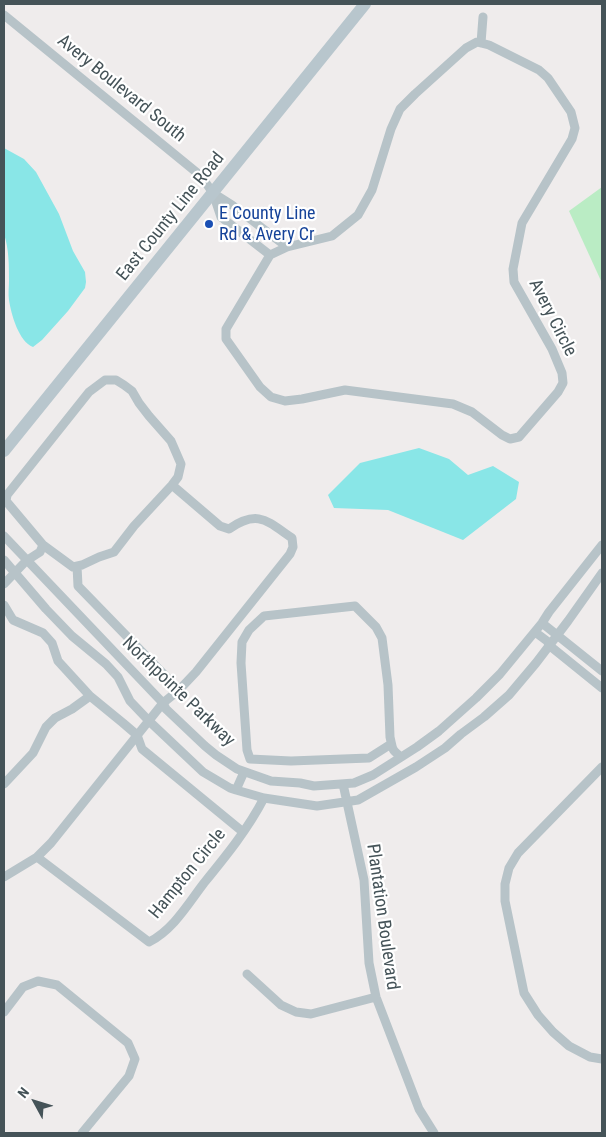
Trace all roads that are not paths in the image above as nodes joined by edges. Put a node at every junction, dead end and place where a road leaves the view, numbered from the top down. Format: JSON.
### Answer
{"nodes":[{"id":1,"x":365,"y":4,"type":"edge"},
{"id":2,"x":4,"y":15,"type":"edge"},
{"id":3,"x":483,"y":17,"type":"dead end"},
{"id":4,"x":481,"y":43,"type":"junction"},
{"id":5,"x":213,"y":193,"type":"junction"},
{"id":6,"x":287,"y":247,"type":"junction"},
{"id":7,"x":270,"y":255,"type":"junction"},
{"id":8,"x":4,"y":451,"type":"edge"},
{"id":9,"x":172,"y":485,"type":"junction"},
{"id":10,"x":4,"y":536,"type":"edge"},
{"id":11,"x":43,"y":545,"type":"junction"},
{"id":12,"x":602,"y":545,"type":"edge"},
{"id":13,"x":4,"y":560,"type":"edge"},
{"id":14,"x":26,"y":561,"type":"junction"},
{"id":15,"x":77,"y":566,"type":"junction"},
{"id":16,"x":602,"y":572,"type":"edge"},
{"id":17,"x":15,"y":574,"type":"junction"},
{"id":18,"x":4,"y":584,"type":"edge"},
{"id":19,"x":4,"y":606,"type":"edge"},
{"id":20,"x":542,"y":623,"type":"junction"},
{"id":21,"x":535,"y":632,"type":"junction"},
{"id":22,"x":558,"y":635,"type":"junction"},
{"id":23,"x":550,"y":646,"type":"junction"},
{"id":24,"x":591,"y":662,"type":"junction"},
{"id":25,"x":582,"y":671,"type":"junction"},
{"id":26,"x":602,"y":671,"type":"edge"},
{"id":27,"x":602,"y":688,"type":"edge"},
{"id":28,"x":179,"y":690,"type":"junction"},
{"id":29,"x":90,"y":696,"type":"junction"},
{"id":30,"x":163,"y":704,"type":"junction"},
{"id":31,"x":149,"y":721,"type":"junction"},
{"id":32,"x":137,"y":735,"type":"junction"},
{"id":33,"x":392,"y":744,"type":"junction"},
{"id":34,"x":401,"y":757,"type":"junction"},
{"id":35,"x":602,"y":767,"type":"edge"},
{"id":36,"x":244,"y":772,"type":"junction"},
{"id":37,"x":4,"y":784,"type":"edge"},
{"id":38,"x":343,"y":784,"type":"junction"},
{"id":39,"x":236,"y":790,"type":"junction"},
{"id":40,"x":264,"y":798,"type":"junction"},
{"id":41,"x":347,"y":802,"type":"junction"},
{"id":42,"x":243,"y":832,"type":"junction"},
{"id":43,"x":37,"y":856,"type":"junction"},
{"id":44,"x":4,"y":877,"type":"edge"},
{"id":45,"x":247,"y":974,"type":"dead end"},
{"id":46,"x":376,"y":997,"type":"junction"},
{"id":47,"x":4,"y":1012,"type":"edge"},
{"id":48,"x":602,"y":1059,"type":"edge"},
{"id":49,"x":82,"y":1133,"type":"edge"},
{"id":50,"x":434,"y":1133,"type":"edge"}],
"edges":[{"from":1,"to":5,"type":"main road","name":"East County Line Road"},
{"from":2,"to":5,"type":"street","name":"Avery Boulevard South"},
{"from":3,"to":4,"type":"street"},
{"from":4,"to":6,"type":"street"},
{"from":4,"to":7,"type":"street","name":"Avery Circle"},
{"from":5,"to":6,"type":"street"},
{"from":5,"to":7,"type":"street"},
{"from":5,"to":8,"type":"main road","name":"East County Line Road"},
{"from":6,"to":7,"type":"street"},
{"from":9,"to":11,"type":"street"},
{"from":9,"to":15,"type":"street"},
{"from":9,"to":28,"type":"street"},
{"from":10,"to":14,"type":"street","name":"Northpointe Parkway"},
{"from":11,"to":14,"type":"street"},
{"from":11,"to":15,"type":"street"},
{"from":12,"to":20,"type":"street","name":"Northpointe Parkway"},
{"from":13,"to":17,"type":"street","name":"Northpointe Parkway"},
{"from":14,"to":17,"type":"street"},
{"from":14,"to":30,"type":"street","name":"Northpointe Parkway"},
{"from":15,"to":28,"type":"street"},
{"from":16,"to":22,"type":"street","name":"Northpointe Parkway"},
{"from":17,"to":18,"type":"street"},
{"from":17,"to":31,"type":"street","name":"Northpointe Parkway"},
{"from":19,"to":29,"type":"street"},
{"from":20,"to":21,"type":"street","name":"Northpointe Parkway"},
{"from":20,"to":22,"type":"street"},
{"from":21,"to":23,"type":"street"},
{"from":21,"to":34,"type":"street","name":"Northpointe Parkway"},
{"from":22,"to":23,"type":"street","name":"Northpointe Parkway"},
{"from":22,"to":24,"type":"street"},
{"from":23,"to":25,"type":"street"},
{"from":23,"to":41,"type":"street","name":"Northpointe Parkway"},
{"from":24,"to":25,"type":"street"},
{"from":24,"to":26,"type":"street"},
{"from":25,"to":27,"type":"street"},
{"from":28,"to":30,"type":"street"},
{"from":29,"to":32,"type":"street"},
{"from":29,"to":37,"type":"street"},
{"from":30,"to":31,"type":"street"},
{"from":30,"to":36,"type":"street","name":"Northpointe Parkway"},
{"from":31,"to":32,"type":"street"},
{"from":31,"to":39,"type":"street","name":"Northpointe Parkway"},
{"from":32,"to":42,"type":"street"},
{"from":32,"to":43,"type":"street"},
{"from":33,"to":33,"type":"street"},
{"from":33,"to":34,"type":"street"},
{"from":34,"to":38,"type":"street","name":"Northpointe Parkway"},
{"from":35,"to":48,"type":"street"},
{"from":36,"to":38,"type":"street","name":"Northpointe Parkway"},
{"from":36,"to":39,"type":"street"},
{"from":38,"to":41,"type":"street","name":"Plantation Boulevard"},
{"from":39,"to":40,"type":"street","name":"Northpointe Parkway"},
{"from":40,"to":41,"type":"street","name":"Northpointe Parkway"},
{"from":40,"to":42,"type":"street","name":"Hampton Circle"},
{"from":41,"to":46,"type":"street","name":"Plantation Boulevard"},
{"from":42,"to":43,"type":"street","name":"Hampton Circle"},
{"from":43,"to":44,"type":"street"},
{"from":45,"to":46,"type":"street"},
{"from":46,"to":50,"type":"street","name":"Plantation Boulevard"},
{"from":47,"to":49,"type":"street"}]}
